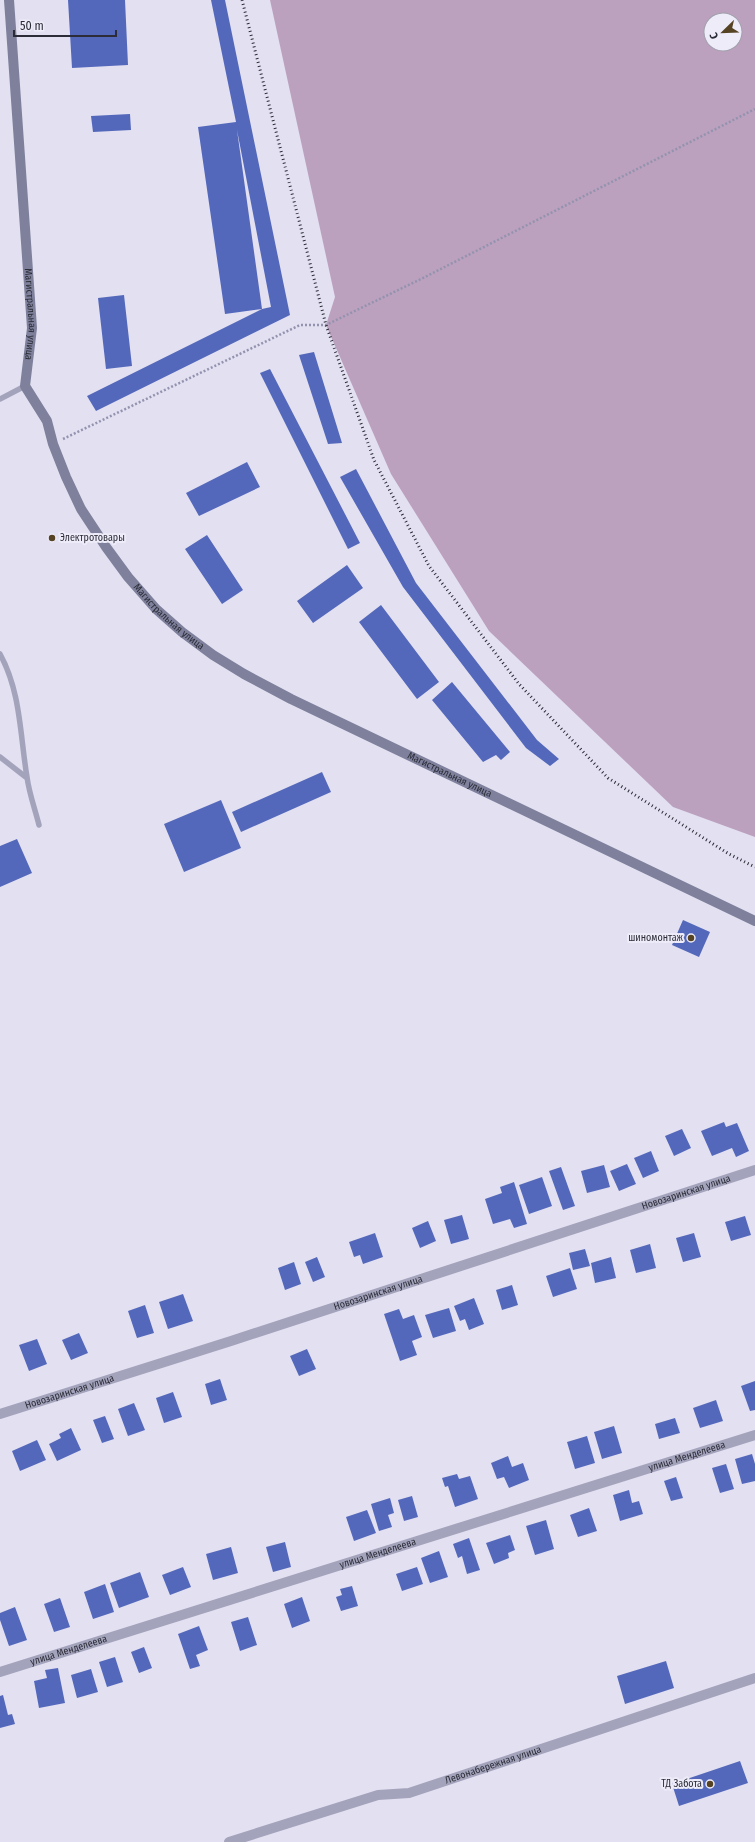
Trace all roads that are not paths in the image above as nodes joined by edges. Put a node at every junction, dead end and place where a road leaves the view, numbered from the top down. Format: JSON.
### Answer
{"nodes":[{"id":1,"x":9,"y":0,"type":"edge"},
{"id":2,"x":25,"y":386,"type":"junction"},
{"id":3,"x":0,"y":399,"type":"edge"},
{"id":4,"x":0,"y":654,"type":"edge"},
{"id":5,"x":0,"y":757,"type":"edge"},
{"id":6,"x":27,"y":778,"type":"junction"},
{"id":7,"x":39,"y":825,"type":"dead end"},
{"id":8,"x":755,"y":921,"type":"edge"},
{"id":9,"x":755,"y":1170,"type":"edge"},
{"id":10,"x":0,"y":1414,"type":"edge"},
{"id":11,"x":755,"y":1435,"type":"edge"},
{"id":12,"x":0,"y":1672,"type":"edge"},
{"id":13,"x":755,"y":1678,"type":"edge"},
{"id":14,"x":229,"y":1842,"type":"edge"}],
"edges":[{"from":1,"to":2,"type":"main road","name":"Магистральная улица"},
{"from":2,"to":3,"type":"lane"},
{"from":2,"to":8,"type":"main road","name":"Магистральная улица"},
{"from":4,"to":6,"type":"lane"},
{"from":5,"to":6,"type":"lane"},
{"from":6,"to":7,"type":"lane"},
{"from":9,"to":10,"type":"street","name":"Новозаринская улица"},
{"from":11,"to":12,"type":"street","name":"улица Менделеева"},
{"from":13,"to":14,"type":"street","name":"Левонабережная улица"}]}
